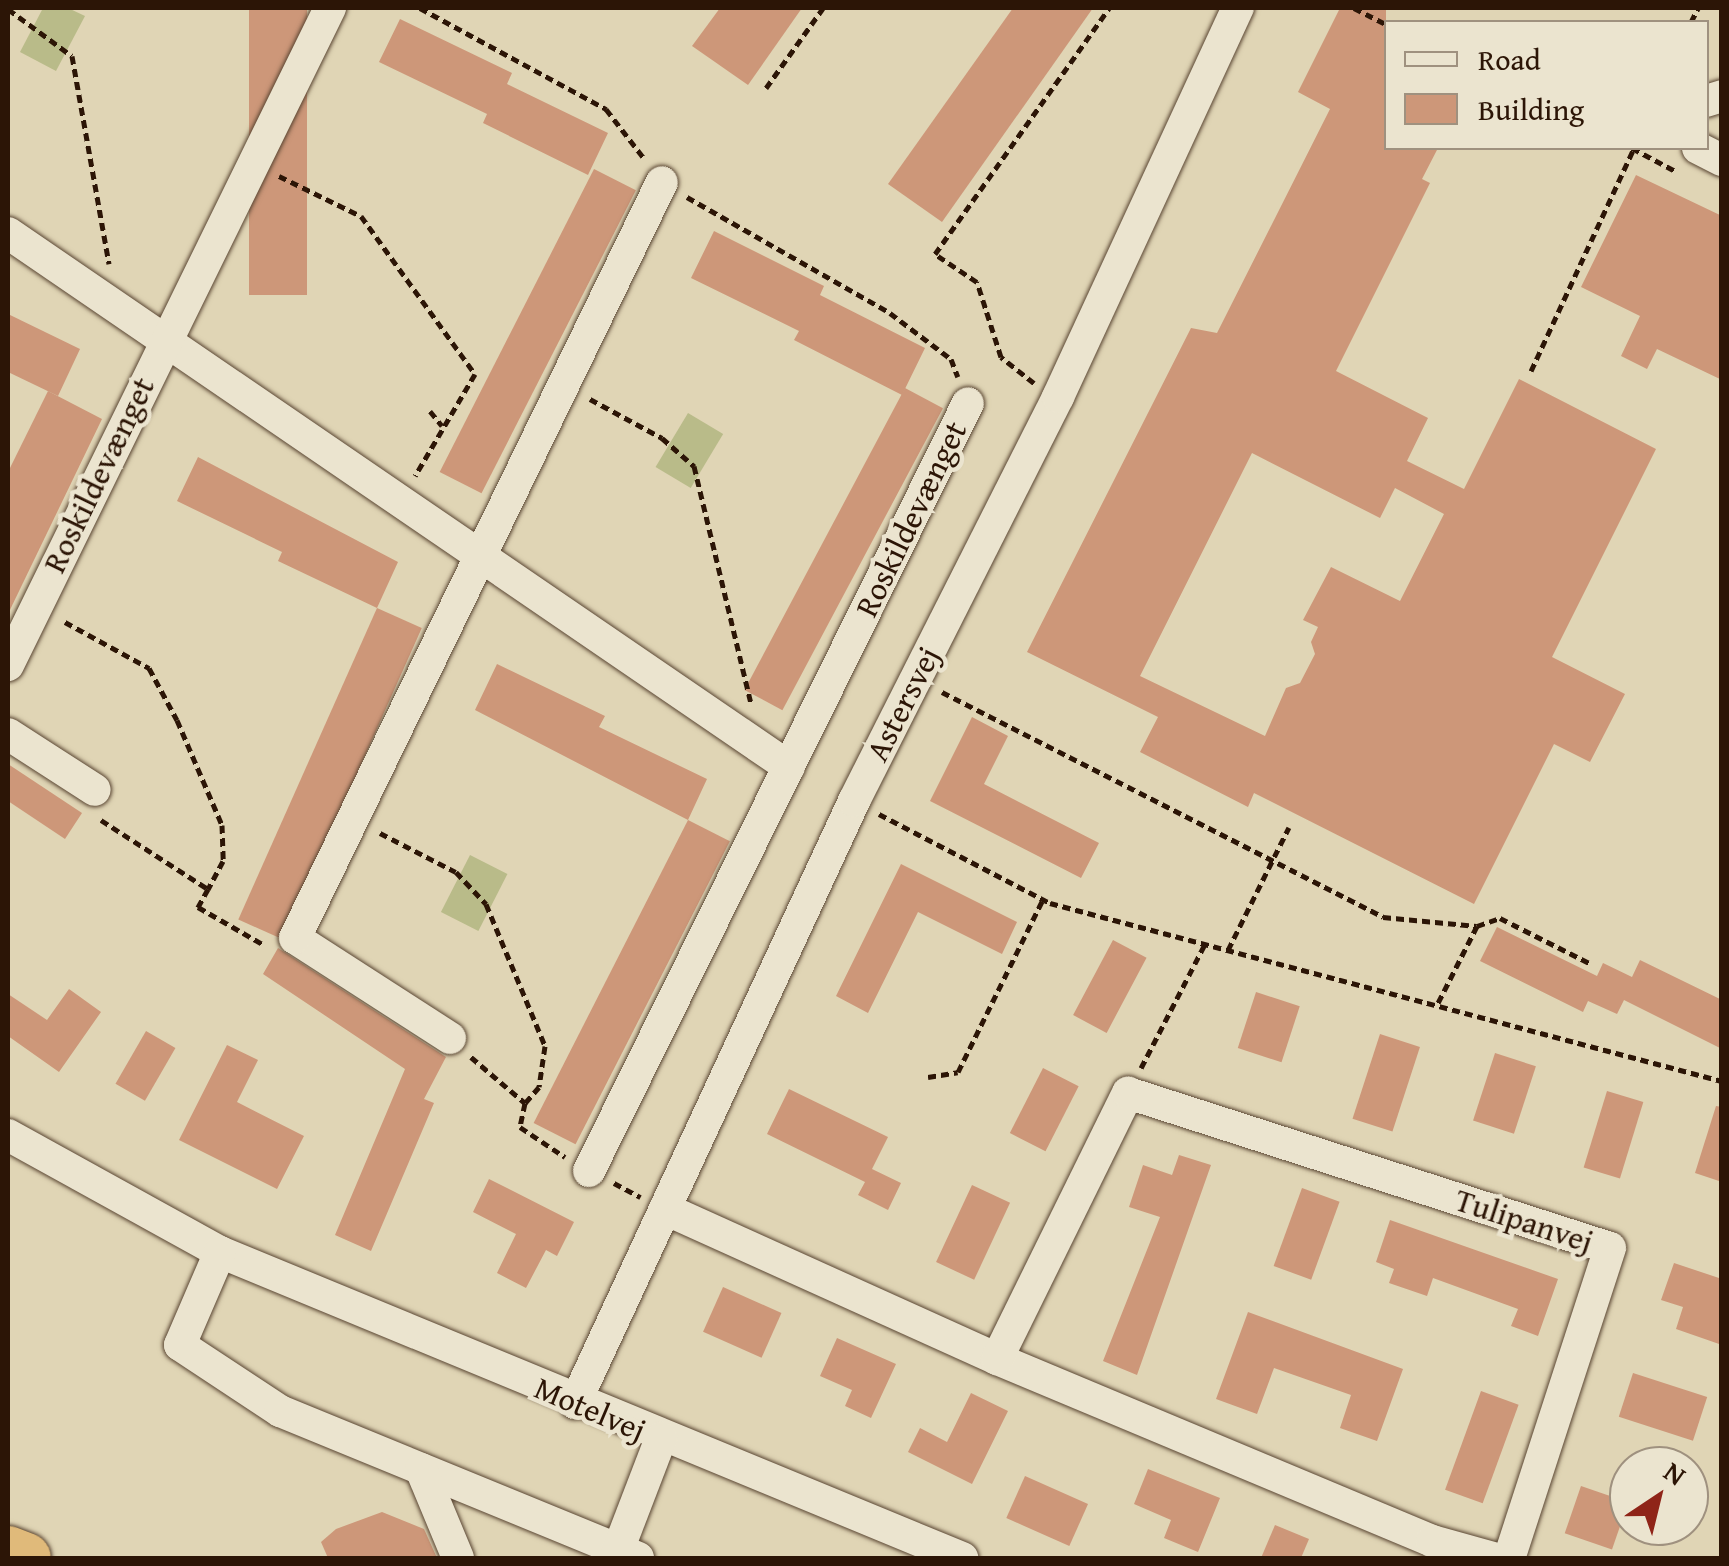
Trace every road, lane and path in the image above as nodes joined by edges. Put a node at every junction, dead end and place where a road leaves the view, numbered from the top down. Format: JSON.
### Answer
{"nodes":[{"id":1,"x":330,"y":8,"type":"edge"},
{"id":2,"x":420,"y":8,"type":"edge"},
{"id":3,"x":823,"y":8,"type":"edge"},
{"id":4,"x":1109,"y":8,"type":"edge"},
{"id":5,"x":1238,"y":8,"type":"edge"},
{"id":6,"x":1354,"y":8,"type":"edge"},
{"id":7,"x":8,"y":9,"type":"edge"},
{"id":8,"x":1384,"y":23,"type":"edge"},
{"id":9,"x":766,"y":88,"type":"dead end"},
{"id":10,"x":1633,"y":150,"type":"edge"},
{"id":11,"x":254,"y":163,"type":"junction"},
{"id":12,"x":662,"y":182,"type":"junction"},
{"id":13,"x":8,"y":233,"type":"edge"},
{"id":14,"x":117,"y":308,"type":"junction"},
{"id":15,"x":164,"y":339,"type":"junction"},
{"id":16,"x":1531,"y":371,"type":"dead end"},
{"id":17,"x":565,"y":385,"type":"junction"},
{"id":18,"x":1058,"y":397,"type":"junction"},
{"id":19,"x":968,"y":403,"type":"joint"},
{"id":20,"x":430,"y":410,"type":"dead end"},
{"id":21,"x":444,"y":426,"type":"junction"},
{"id":22,"x":399,"y":504,"type":"junction"},
{"id":23,"x":480,"y":562,"type":"junction"},
{"id":24,"x":36,"y":607,"type":"junction"},
{"id":25,"x":8,"y":665,"type":"edge"},
{"id":26,"x":916,"y":679,"type":"junction"},
{"id":27,"x":8,"y":734,"type":"edge"},
{"id":28,"x":776,"y":758,"type":"junction"},
{"id":29,"x":94,"y":790,"type":"joint"},
{"id":30,"x":854,"y":802,"type":"junction"},
{"id":31,"x":355,"y":821,"type":"junction"},
{"id":32,"x":1289,"y":826,"type":"dead end"},
{"id":33,"x":1272,"y":861,"type":"junction"},
{"id":34,"x":208,"y":889,"type":"junction"},
{"id":35,"x":1043,"y":899,"type":"junction"},
{"id":36,"x":1476,"y":926,"type":"junction"},
{"id":37,"x":295,"y":938,"type":"junction"},
{"id":38,"x":1205,"y":944,"type":"junction"},
{"id":39,"x":1228,"y":950,"type":"junction"},
{"id":40,"x":1589,"y":963,"type":"dead end"},
{"id":41,"x":1437,"y":1005,"type":"junction"},
{"id":42,"x":450,"y":1038,"type":"joint"},
{"id":43,"x":928,"y":1077,"type":"dead end"},
{"id":44,"x":1722,"y":1081,"type":"edge"},
{"id":45,"x":1128,"y":1093,"type":"junction"},
{"id":46,"x":524,"y":1103,"type":"junction"},
{"id":47,"x":8,"y":1136,"type":"edge"},
{"id":48,"x":590,"y":1171,"type":"junction"},
{"id":49,"x":665,"y":1210,"type":"junction"},
{"id":50,"x":220,"y":1252,"type":"junction"},
{"id":51,"x":997,"y":1359,"type":"junction"},
{"id":52,"x":575,"y":1403,"type":"junction"},
{"id":53,"x":661,"y":1438,"type":"junction"},
{"id":54,"x":421,"y":1469,"type":"junction"},
{"id":55,"x":8,"y":1551,"type":"edge"},
{"id":56,"x":624,"y":1556,"type":"edge"},
{"id":57,"x":26,"y":1558,"type":"edge"},
{"id":58,"x":458,"y":1558,"type":"edge"},
{"id":59,"x":962,"y":1558,"type":"edge"},
{"id":60,"x":1493,"y":1558,"type":"edge"},
{"id":61,"x":1509,"y":1558,"type":"edge"}],
"edges":[{"from":1,"to":11,"type":"street","name":"Roskildevænget"},
{"from":2,"to":12,"type":"path","name":"Roskildevænget"},
{"from":3,"to":9,"type":"path"},
{"from":4,"to":18,"type":"path"},
{"from":5,"to":18,"type":"street","name":"Astersvej"},
{"from":6,"to":8,"type":"path"},
{"from":7,"to":14,"type":"path"},
{"from":10,"to":16,"type":"path"},
{"from":11,"to":15,"type":"street","name":"Roskildevænget"},
{"from":11,"to":21,"type":"path"},
{"from":12,"to":17,"type":"street"},
{"from":12,"to":19,"type":"path","name":"Roskildevænget"},
{"from":13,"to":14,"type":"street","name":"Roskildevænget"},
{"from":14,"to":15,"type":"street","name":"Roskildevænget"},
{"from":15,"to":22,"type":"street","name":"Roskildevænget"},
{"from":15,"to":24,"type":"street","name":"Roskildevænget"},
{"from":17,"to":23,"type":"street"},
{"from":17,"to":28,"type":"path"},
{"from":18,"to":26,"type":"street","name":"Astersvej"},
{"from":19,"to":28,"type":"street","name":"Roskildevænget"},
{"from":20,"to":21,"type":"path"},
{"from":21,"to":22,"type":"path"},
{"from":22,"to":23,"type":"street","name":"Roskildevænget"},
{"from":23,"to":28,"type":"street","name":"Roskildevænget"},
{"from":23,"to":31,"type":"street"},
{"from":24,"to":25,"type":"street","name":"Roskildevænget"},
{"from":24,"to":34,"type":"path"},
{"from":26,"to":30,"type":"street","name":"Astersvej"},
{"from":26,"to":33,"type":"path"},
{"from":27,"to":29,"type":"street"},
{"from":28,"to":48,"type":"street","name":"Roskildevænget"},
{"from":29,"to":34,"type":"path"},
{"from":30,"to":35,"type":"path"},
{"from":30,"to":49,"type":"street","name":"Astersvej"},
{"from":31,"to":37,"type":"street"},
{"from":31,"to":46,"type":"path"},
{"from":32,"to":33,"type":"path"},
{"from":33,"to":36,"type":"path"},
{"from":33,"to":39,"type":"path"},
{"from":34,"to":37,"type":"path"},
{"from":35,"to":38,"type":"path"},
{"from":35,"to":43,"type":"path"},
{"from":36,"to":40,"type":"path"},
{"from":36,"to":41,"type":"path"},
{"from":37,"to":42,"type":"street"},
{"from":38,"to":39,"type":"path"},
{"from":38,"to":45,"type":"path"},
{"from":39,"to":41,"type":"path"},
{"from":41,"to":44,"type":"path"},
{"from":42,"to":46,"type":"path"},
{"from":45,"to":51,"type":"street"},
{"from":45,"to":61,"type":"street","name":"Tulipanvej"},
{"from":46,"to":48,"type":"path"},
{"from":47,"to":50,"type":"street","name":"Motelvej"},
{"from":48,"to":49,"type":"path"},
{"from":49,"to":51,"type":"street"},
{"from":49,"to":52,"type":"street","name":"Astersvej"},
{"from":50,"to":52,"type":"street","name":"Motelvej"},
{"from":50,"to":54,"type":"street"},
{"from":51,"to":60,"type":"street"},
{"from":52,"to":53,"type":"street","name":"Motelvej"},
{"from":53,"to":56,"type":"street"},
{"from":53,"to":59,"type":"street","name":"Motelvej"},
{"from":54,"to":56,"type":"street"},
{"from":54,"to":58,"type":"street"},
{"from":55,"to":57,"type":"highway"}]}
